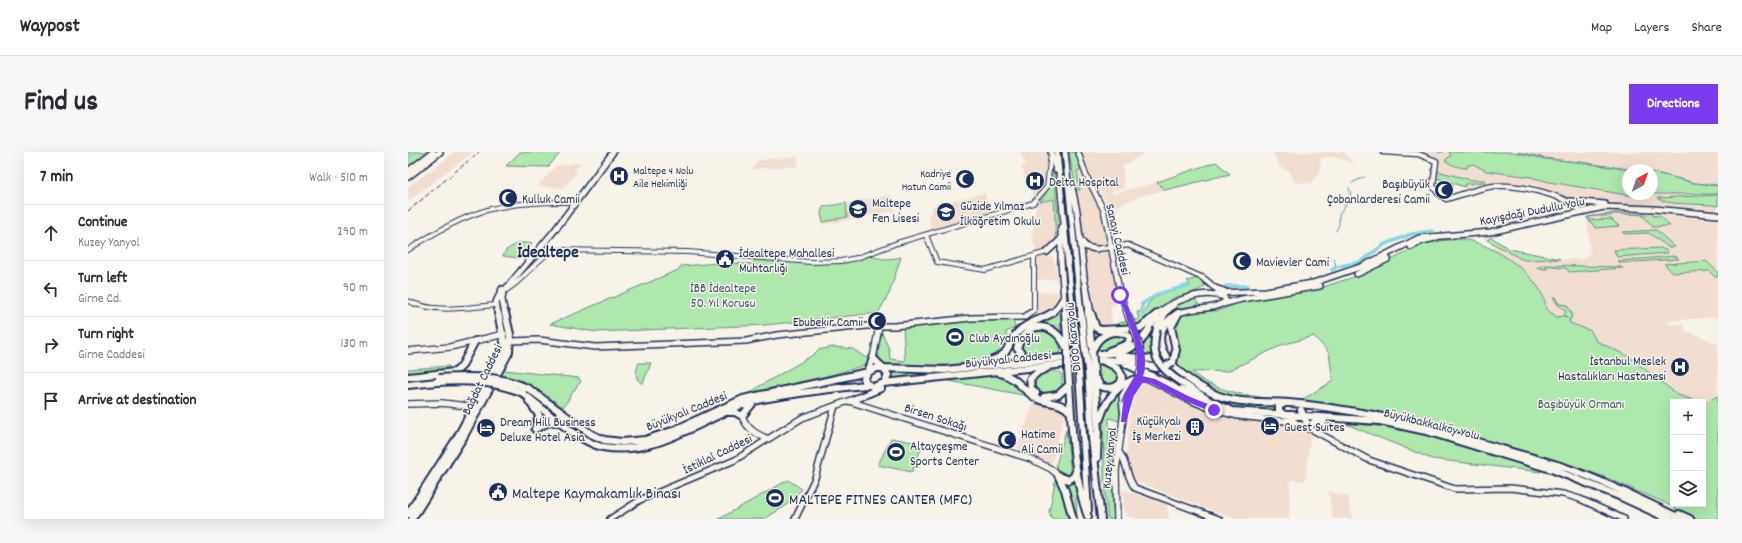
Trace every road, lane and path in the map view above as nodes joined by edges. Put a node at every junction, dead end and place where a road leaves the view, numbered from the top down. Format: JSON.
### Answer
{"nodes":[{"id":1,"x":433,"y":152,"type":"edge"},
{"id":2,"x":440,"y":152,"type":"edge"},
{"id":3,"x":609,"y":152,"type":"edge"},
{"id":4,"x":613,"y":152,"type":"edge"},
{"id":5,"x":1051,"y":152,"type":"edge"},
{"id":6,"x":1057,"y":152,"type":"edge"},
{"id":7,"x":1065,"y":152,"type":"edge"},
{"id":8,"x":1078,"y":152,"type":"edge"},
{"id":9,"x":1383,"y":152,"type":"edge"},
{"id":10,"x":408,"y":171,"type":"edge"},
{"id":11,"x":1068,"y":174,"type":"junction"},
{"id":12,"x":408,"y":177,"type":"edge"},
{"id":13,"x":1061,"y":190,"type":"junction"},
{"id":14,"x":1570,"y":200,"type":"junction"},
{"id":15,"x":572,"y":202,"type":"junction"},
{"id":16,"x":1599,"y":204,"type":"junction"},
{"id":17,"x":1578,"y":208,"type":"joint"},
{"id":18,"x":1654,"y":209,"type":"junction"},
{"id":19,"x":1718,"y":216,"type":"edge"},
{"id":20,"x":926,"y":235,"type":"junction"},
{"id":21,"x":1061,"y":238,"type":"junction"},
{"id":22,"x":1080,"y":239,"type":"junction"},
{"id":23,"x":1111,"y":247,"type":"junction"},
{"id":24,"x":1096,"y":249,"type":"junction"},
{"id":25,"x":408,"y":250,"type":"edge"},
{"id":26,"x":1047,"y":252,"type":"junction"},
{"id":27,"x":1036,"y":255,"type":"junction"},
{"id":28,"x":1082,"y":259,"type":"junction"},
{"id":29,"x":1061,"y":261,"type":"junction"},
{"id":30,"x":1083,"y":277,"type":"junction"},
{"id":31,"x":1202,"y":277,"type":"junction"},
{"id":32,"x":1119,"y":288,"type":"joint"},
{"id":33,"x":503,"y":292,"type":"junction"},
{"id":34,"x":1242,"y":292,"type":"junction"},
{"id":35,"x":1217,"y":293,"type":"junction"},
{"id":36,"x":1064,"y":294,"type":"junction"},
{"id":37,"x":1204,"y":294,"type":"junction"},
{"id":38,"x":1184,"y":299,"type":"junction"},
{"id":39,"x":408,"y":301,"type":"edge"},
{"id":40,"x":1223,"y":304,"type":"junction"},
{"id":41,"x":497,"y":305,"type":"junction"},
{"id":42,"x":1210,"y":307,"type":"junction"},
{"id":43,"x":1160,"y":311,"type":"junction"},
{"id":44,"x":1179,"y":313,"type":"junction"},
{"id":45,"x":879,"y":327,"type":"junction"},
{"id":46,"x":504,"y":334,"type":"junction"},
{"id":47,"x":475,"y":341,"type":"junction"},
{"id":48,"x":511,"y":341,"type":"junction"},
{"id":49,"x":1068,"y":349,"type":"junction"},
{"id":50,"x":408,"y":351,"type":"edge"},
{"id":51,"x":1092,"y":354,"type":"junction"},
{"id":52,"x":872,"y":358,"type":"junction"},
{"id":53,"x":1047,"y":360,"type":"junction"},
{"id":54,"x":1116,"y":360,"type":"junction"},
{"id":55,"x":1060,"y":364,"type":"junction"},
{"id":56,"x":957,"y":368,"type":"junction"},
{"id":57,"x":882,"y":369,"type":"junction"},
{"id":58,"x":1091,"y":371,"type":"junction"},
{"id":59,"x":868,"y":372,"type":"junction"},
{"id":60,"x":990,"y":372,"type":"junction"},
{"id":61,"x":408,"y":376,"type":"edge"},
{"id":62,"x":842,"y":378,"type":"junction"},
{"id":63,"x":1159,"y":379,"type":"junction"},
{"id":64,"x":408,"y":380,"type":"edge"},
{"id":65,"x":438,"y":380,"type":"junction"},
{"id":66,"x":901,"y":380,"type":"junction"},
{"id":67,"x":884,"y":383,"type":"junction"},
{"id":68,"x":1192,"y":383,"type":"junction"},
{"id":69,"x":417,"y":384,"type":"junction"},
{"id":70,"x":408,"y":385,"type":"edge"},
{"id":71,"x":868,"y":385,"type":"junction"},
{"id":72,"x":1068,"y":386,"type":"junction"},
{"id":73,"x":408,"y":388,"type":"edge"},
{"id":74,"x":523,"y":393,"type":"junction"},
{"id":75,"x":852,"y":400,"type":"junction"},
{"id":76,"x":755,"y":401,"type":"junction"},
{"id":77,"x":1286,"y":403,"type":"junction"},
{"id":78,"x":408,"y":404,"type":"edge"},
{"id":79,"x":1295,"y":404,"type":"junction"},
{"id":80,"x":835,"y":406,"type":"junction"},
{"id":81,"x":475,"y":407,"type":"junction"},
{"id":82,"x":1224,"y":408,"type":"junction"},
{"id":83,"x":726,"y":412,"type":"junction"},
{"id":84,"x":1070,"y":413,"type":"junction"},
{"id":85,"x":742,"y":416,"type":"junction"},
{"id":86,"x":1285,"y":416,"type":"junction"},
{"id":87,"x":1300,"y":417,"type":"junction"},
{"id":88,"x":1124,"y":420,"type":"junction"},
{"id":89,"x":1363,"y":420,"type":"junction"},
{"id":90,"x":563,"y":423,"type":"junction"},
{"id":91,"x":1309,"y":428,"type":"junction"},
{"id":92,"x":1098,"y":431,"type":"junction"},
{"id":93,"x":768,"y":439,"type":"junction"},
{"id":94,"x":1119,"y":452,"type":"junction"},
{"id":95,"x":1076,"y":469,"type":"junction"},
{"id":96,"x":1058,"y":475,"type":"junction"},
{"id":97,"x":1096,"y":477,"type":"junction"},
{"id":98,"x":1617,"y":488,"type":"junction"},
{"id":99,"x":408,"y":514,"type":"edge"},
{"id":100,"x":1088,"y":518,"type":"edge"},
{"id":101,"x":412,"y":519,"type":"edge"},
{"id":102,"x":610,"y":519,"type":"edge"},
{"id":103,"x":795,"y":519,"type":"edge"},
{"id":104,"x":1073,"y":519,"type":"edge"},
{"id":105,"x":1101,"y":519,"type":"edge"},
{"id":106,"x":1117,"y":519,"type":"edge"},
{"id":107,"x":1219,"y":519,"type":"edge"},
{"id":108,"x":1624,"y":519,"type":"edge"},
{"id":109,"x":1670,"y":519,"type":"edge"},
{"id":110,"x":1682,"y":519,"type":"edge"},
{"id":111,"x":1690,"y":519,"type":"edge"}],
"edges":[{"from":1,"to":10,"type":"main road"},
{"from":2,"to":12,"type":"main road"},
{"from":3,"to":15,"type":"main road"},
{"from":4,"to":33,"type":"main road"},
{"from":5,"to":13,"type":"main road"},
{"from":5,"to":20,"type":"street"},
{"from":6,"to":13,"type":"main road","name":"D100 Karayolu"},
{"from":7,"to":11,"type":"main road","name":"D100 Karayolu"},
{"from":8,"to":23,"type":"main road","name":"Sanayi Caddesi"},
{"from":9,"to":14,"type":"main road"},
{"from":11,"to":22,"type":"main road"},
{"from":11,"to":51,"type":"main road","name":"D100 Karayolu"},
{"from":13,"to":21,"type":"main road"},
{"from":13,"to":100,"type":"main road","name":"D100 Karayolu","bridge":true},
{"from":14,"to":16,"type":"main road"},
{"from":14,"to":17,"type":"main road"},
{"from":15,"to":25,"type":"street"},
{"from":15,"to":41,"type":"main road"},
{"from":16,"to":17,"type":"main road"},
{"from":16,"to":18,"type":"main road"},
{"from":18,"to":19,"type":"main road","name":"Kayışdağı Dudullu Yolu"},
{"from":18,"to":34,"type":"main road","name":"Kayışdağı Dudullu Yolu"},
{"from":19,"to":40,"type":"main road","name":"Kayışdağı Dudullu Yolu"},
{"from":20,"to":27,"type":"street"},
{"from":20,"to":33,"type":"street"},
{"from":21,"to":26,"type":"main road"},
{"from":21,"to":29,"type":"main road"},
{"from":22,"to":24,"type":"main road"},
{"from":22,"to":28,"type":"main road"},
{"from":23,"to":24,"type":"main road"},
{"from":23,"to":31,"type":"main road"},
{"from":23,"to":32,"type":"main road","name":"Sanayi Caddesi"},
{"from":24,"to":28,"type":"main road"},
{"from":26,"to":27,"type":"street"},
{"from":26,"to":29,"type":"main road"},
{"from":27,"to":45,"type":"street"},
{"from":28,"to":30,"type":"main road"},
{"from":29,"to":36,"type":"main road"},
{"from":30,"to":43,"type":"main road"},
{"from":30,"to":51,"type":"main road"},
{"from":31,"to":34,"type":"main road"},
{"from":31,"to":37,"type":"main road"},
{"from":32,"to":88,"type":"main road","name":"Kuzey Yanyol","bridge":true},
{"from":33,"to":48,"type":"main road","name":"Bağdat Caddesi"},
{"from":34,"to":35,"type":"main road","name":"Kayışdağı Dudullu Yolu"},
{"from":35,"to":37,"type":"main road","name":"Kayışdağı Dudullu Yolu"},
{"from":35,"to":40,"type":"main road"},
{"from":36,"to":49,"type":"main road"},
{"from":36,"to":56,"type":"main road"},
{"from":37,"to":38,"type":"main road","name":"Kayışdağı Dudullu Yolu"},
{"from":37,"to":42,"type":"main road"},
{"from":38,"to":43,"type":"main road"},
{"from":38,"to":82,"type":"main road","name":"Büyükbakkalköy Yolu","bridge":true},
{"from":39,"to":41,"type":"street"},
{"from":40,"to":42,"type":"main road","name":"Kayışdağı Dudullu Yolu"},
{"from":41,"to":46,"type":"main road","name":"Bağdat Caddesi"},
{"from":42,"to":44,"type":"main road","name":"Kayışdağı Dudullu Yolu"},
{"from":43,"to":51,"type":"main road"},
{"from":44,"to":54,"type":"main road","name":"Büyükyalı Caddesi","bridge":true},
{"from":44,"to":68,"type":"main road"},
{"from":45,"to":48,"type":"street"},
{"from":45,"to":52,"type":"main road"},
{"from":46,"to":47,"type":"main road"},
{"from":46,"to":81,"type":"main road","name":"Bağdat Caddesi"},
{"from":47,"to":50,"type":"main road"},
{"from":47,"to":61,"type":"main road"},
{"from":48,"to":101,"type":"main road","name":"Bağdat Caddesi"},
{"from":49,"to":53,"type":"main road"},
{"from":49,"to":72,"type":"main road","bridge":true},
{"from":51,"to":51,"type":"main road"},
{"from":51,"to":53,"type":"main road","name":"Büyükyalı Caddesi"},
{"from":51,"to":54,"type":"main road","name":"Büyükyalı Caddesi"},
{"from":51,"to":55,"type":"main road","name":"Büyükyalı Caddesi"},
{"from":51,"to":58,"type":"main road","bridge":true},
{"from":51,"to":58,"type":"main road"},
{"from":51,"to":68,"type":"main road"},
{"from":52,"to":57,"type":"main road"},
{"from":52,"to":59,"type":"main road"},
{"from":52,"to":62,"type":"main road"},
{"from":53,"to":56,"type":"main road","name":"Büyükyalı Caddesi"},
{"from":54,"to":63,"type":"main road"},
{"from":55,"to":60,"type":"main road","name":"Büyükyalı Caddesi"},
{"from":55,"to":72,"type":"main road"},
{"from":56,"to":57,"type":"main road","name":"Büyükyalı Caddesi"},
{"from":57,"to":59,"type":"main road","name":"Büyükyalı Caddesi"},
{"from":57,"to":67,"type":"main road"},
{"from":58,"to":92,"type":"main road"},
{"from":58,"to":97,"type":"main road","name":"D100 Karayolu"},
{"from":59,"to":62,"type":"main road","name":"Büyükyalı Caddesi"},
{"from":59,"to":71,"type":"main road"},
{"from":60,"to":66,"type":"main road","name":"Büyükyalı Caddesi"},
{"from":60,"to":84,"type":"main road"},
{"from":62,"to":65,"type":"main road","name":"Büyükyalı Caddesi","bridge":true},
{"from":63,"to":82,"type":"main road"},
{"from":63,"to":92,"type":"main road"},
{"from":64,"to":65,"type":"main road","name":"Büyükyalı Caddesi"},
{"from":65,"to":69,"type":"main road","name":"Büyükyalı Caddesi"},
{"from":65,"to":74,"type":"main road","name":"Büyükyalı Caddesi","bridge":true},
{"from":66,"to":67,"type":"main road"},
{"from":66,"to":75,"type":"main road","name":"İstiklal Caddesi"},
{"from":67,"to":71,"type":"main road","name":"Büyükyalı Caddesi"},
{"from":68,"to":77,"type":"main road","name":"Büyükbakkalköy Yolu"},
{"from":69,"to":70,"type":"main road","name":"Büyükyalı Caddesi"},
{"from":69,"to":73,"type":"main road"},
{"from":71,"to":75,"type":"main road","name":"İstiklal Caddesi"},
{"from":71,"to":76,"type":"main road","name":"Büyükyalı Caddesi"},
{"from":72,"to":84,"type":"main road"},
{"from":74,"to":90,"type":"main road","name":"Büyükyalı Caddesi"},
{"from":74,"to":90,"type":"main road"},
{"from":75,"to":80,"type":"main road","name":"İstiklal Caddesi"},
{"from":75,"to":96,"type":"main road","name":"Birsen Sokağı"},
{"from":76,"to":83,"type":"main road","name":"Büyükyalı Caddesi"},
{"from":76,"to":85,"type":"main road","name":"Büyükyalı Caddesi"},
{"from":77,"to":79,"type":"main road","name":"Büyükbakkalköy Yolu"},
{"from":77,"to":86,"type":"main road"},
{"from":78,"to":81,"type":"main road"},
{"from":79,"to":87,"type":"main road"},
{"from":79,"to":98,"type":"main road","name":"Büyükbakkalköy Yolu"},
{"from":80,"to":93,"type":"main road","name":"İstiklal Caddesi"},
{"from":80,"to":103,"type":"street"},
{"from":81,"to":99,"type":"main road","name":"Bağdat Caddesi"},
{"from":82,"to":86,"type":"main road","name":"Büyükbakkalköy Yolu"},
{"from":83,"to":85,"type":"main road","name":"Büyükyalı Caddesi"},
{"from":83,"to":90,"type":"main road","name":"Büyükyalı Caddesi"},
{"from":84,"to":95,"type":"main road"},
{"from":85,"to":93,"type":"main road"},
{"from":86,"to":87,"type":"main road","name":"Büyükbakkalköy Yolu"},
{"from":87,"to":88,"type":"street"},
{"from":87,"to":89,"type":"main road","name":"Büyükbakkalköy Yolu"},
{"from":87,"to":91,"type":"main road"},
{"from":87,"to":91,"type":"street"},
{"from":88,"to":94,"type":"main road","name":"Kuzey Yanyol"},
{"from":89,"to":91,"type":"main road"},
{"from":89,"to":109,"type":"main road","name":"Büyükbakkalköy Yolu"},
{"from":91,"to":108,"type":"street"},
{"from":92,"to":97,"type":"main road"},
{"from":93,"to":102,"type":"street","name":"İstiklal Caddesi"},
{"from":94,"to":106,"type":"main road","name":"Kuzey Yanyol"},
{"from":94,"to":107,"type":"street"},
{"from":95,"to":96,"type":"main road"},
{"from":95,"to":100,"type":"main road"},
{"from":96,"to":104,"type":"main road"},
{"from":97,"to":105,"type":"main road","name":"D100 Karayolu"},
{"from":98,"to":110,"type":"main road","name":"Büyükbakkalköy Yolu"},
{"from":98,"to":111,"type":"main road"}]}
